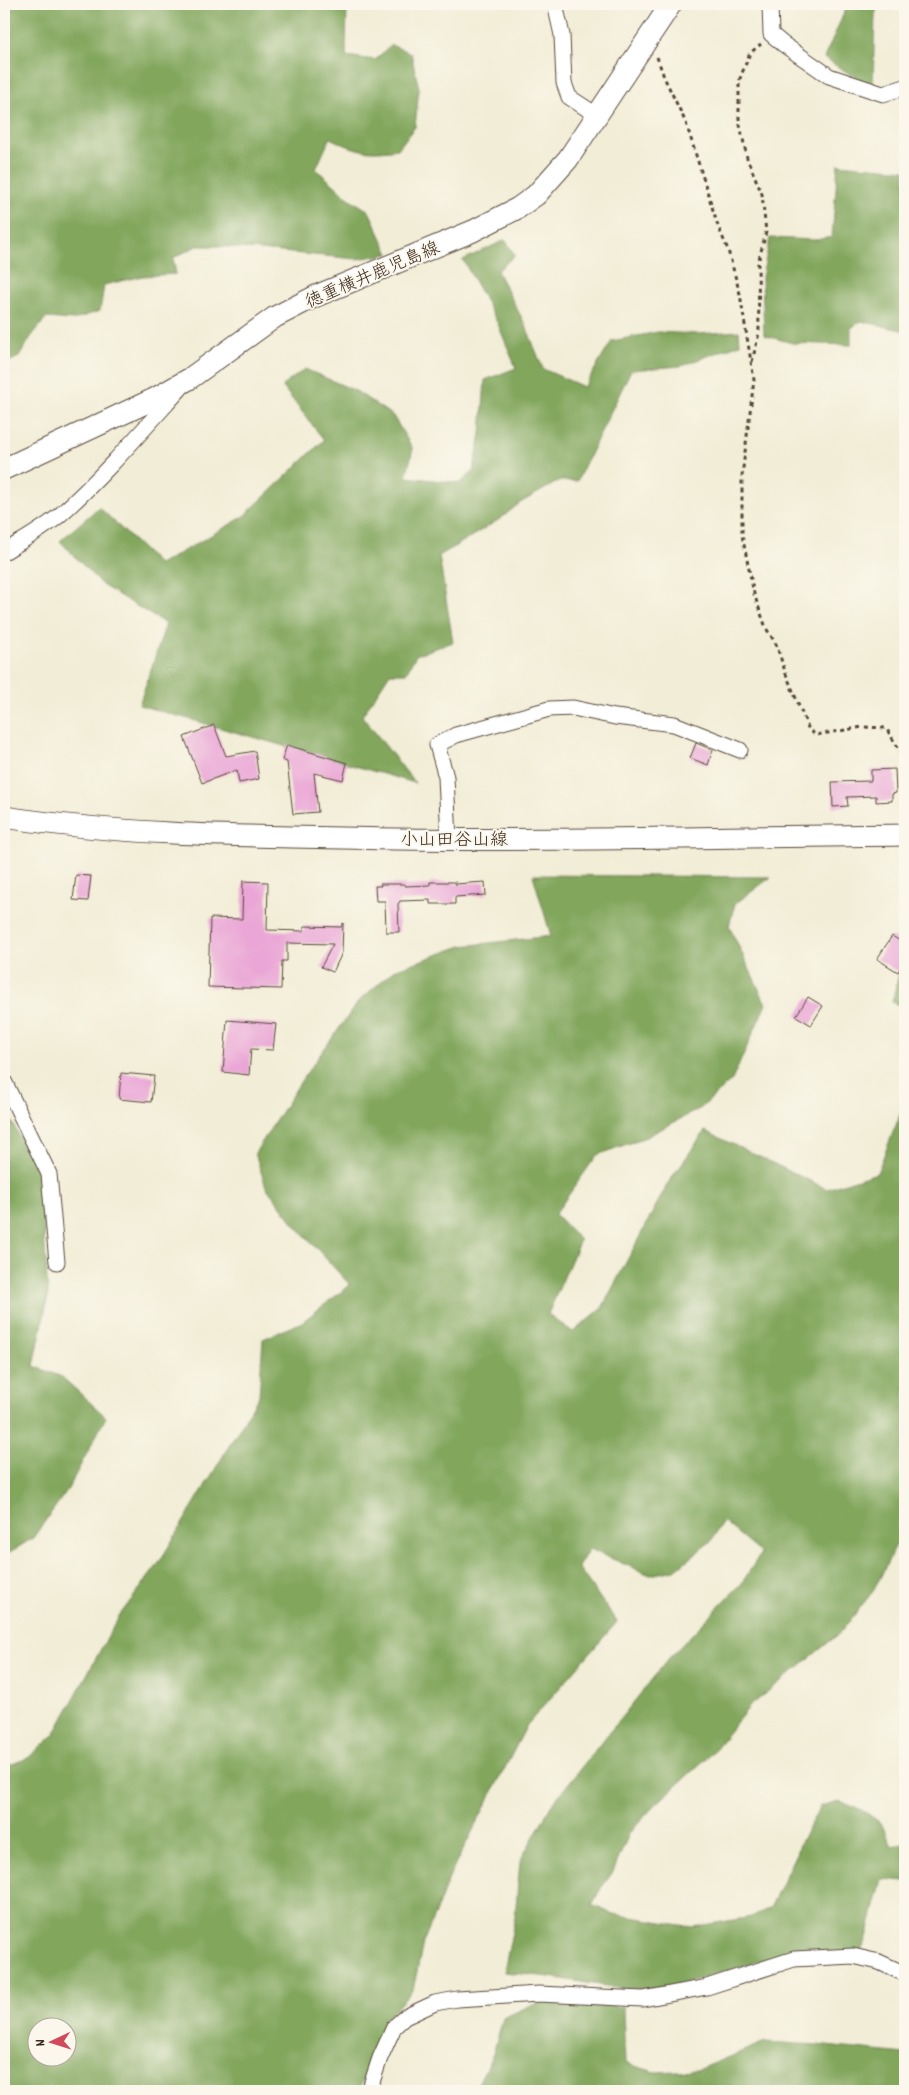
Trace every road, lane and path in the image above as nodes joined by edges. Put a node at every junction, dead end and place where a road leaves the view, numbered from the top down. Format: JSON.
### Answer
{"nodes":[{"id":1,"x":555,"y":4,"type":"edge"},
{"id":2,"x":671,"y":4,"type":"edge"},
{"id":3,"x":770,"y":4,"type":"edge"},
{"id":4,"x":771,"y":34,"type":"junction"},
{"id":5,"x":648,"y":39,"type":"junction"},
{"id":6,"x":905,"y":87,"type":"edge"},
{"id":7,"x":598,"y":116,"type":"junction"},
{"id":8,"x":752,"y":365,"type":"junction"},
{"id":9,"x":190,"y":379,"type":"junction"},
{"id":10,"x":4,"y":469,"type":"edge"},
{"id":11,"x":4,"y":552,"type":"edge"},
{"id":12,"x":740,"y":750,"type":"dead end"},
{"id":13,"x":905,"y":759,"type":"edge"},
{"id":14,"x":4,"y":817,"type":"edge"},
{"id":15,"x":905,"y":835,"type":"edge"},
{"id":16,"x":449,"y":840,"type":"junction"},
{"id":17,"x":4,"y":1081,"type":"edge"},
{"id":18,"x":56,"y":1262,"type":"dead end"},
{"id":19,"x":905,"y":1974,"type":"edge"},
{"id":20,"x":369,"y":2091,"type":"edge"}],
"edges":[{"from":1,"to":7,"type":"street"},
{"from":2,"to":5,"type":"main road","name":"徳重横井鹿児島線"},
{"from":3,"to":4,"type":"street"},
{"from":4,"to":6,"type":"street"},
{"from":4,"to":8,"type":"path"},
{"from":5,"to":7,"type":"main road","name":"徳重横井鹿児島線"},
{"from":5,"to":8,"type":"path"},
{"from":7,"to":9,"type":"main road","name":"徳重横井鹿児島線"},
{"from":8,"to":13,"type":"path"},
{"from":9,"to":10,"type":"main road","name":"徳重横井鹿児島線"},
{"from":9,"to":11,"type":"street"},
{"from":12,"to":16,"type":"street"},
{"from":14,"to":16,"type":"main road","name":"小山田谷山線"},
{"from":15,"to":16,"type":"main road","name":"小山田谷山線"},
{"from":17,"to":18,"type":"street"},
{"from":19,"to":20,"type":"street"}]}
